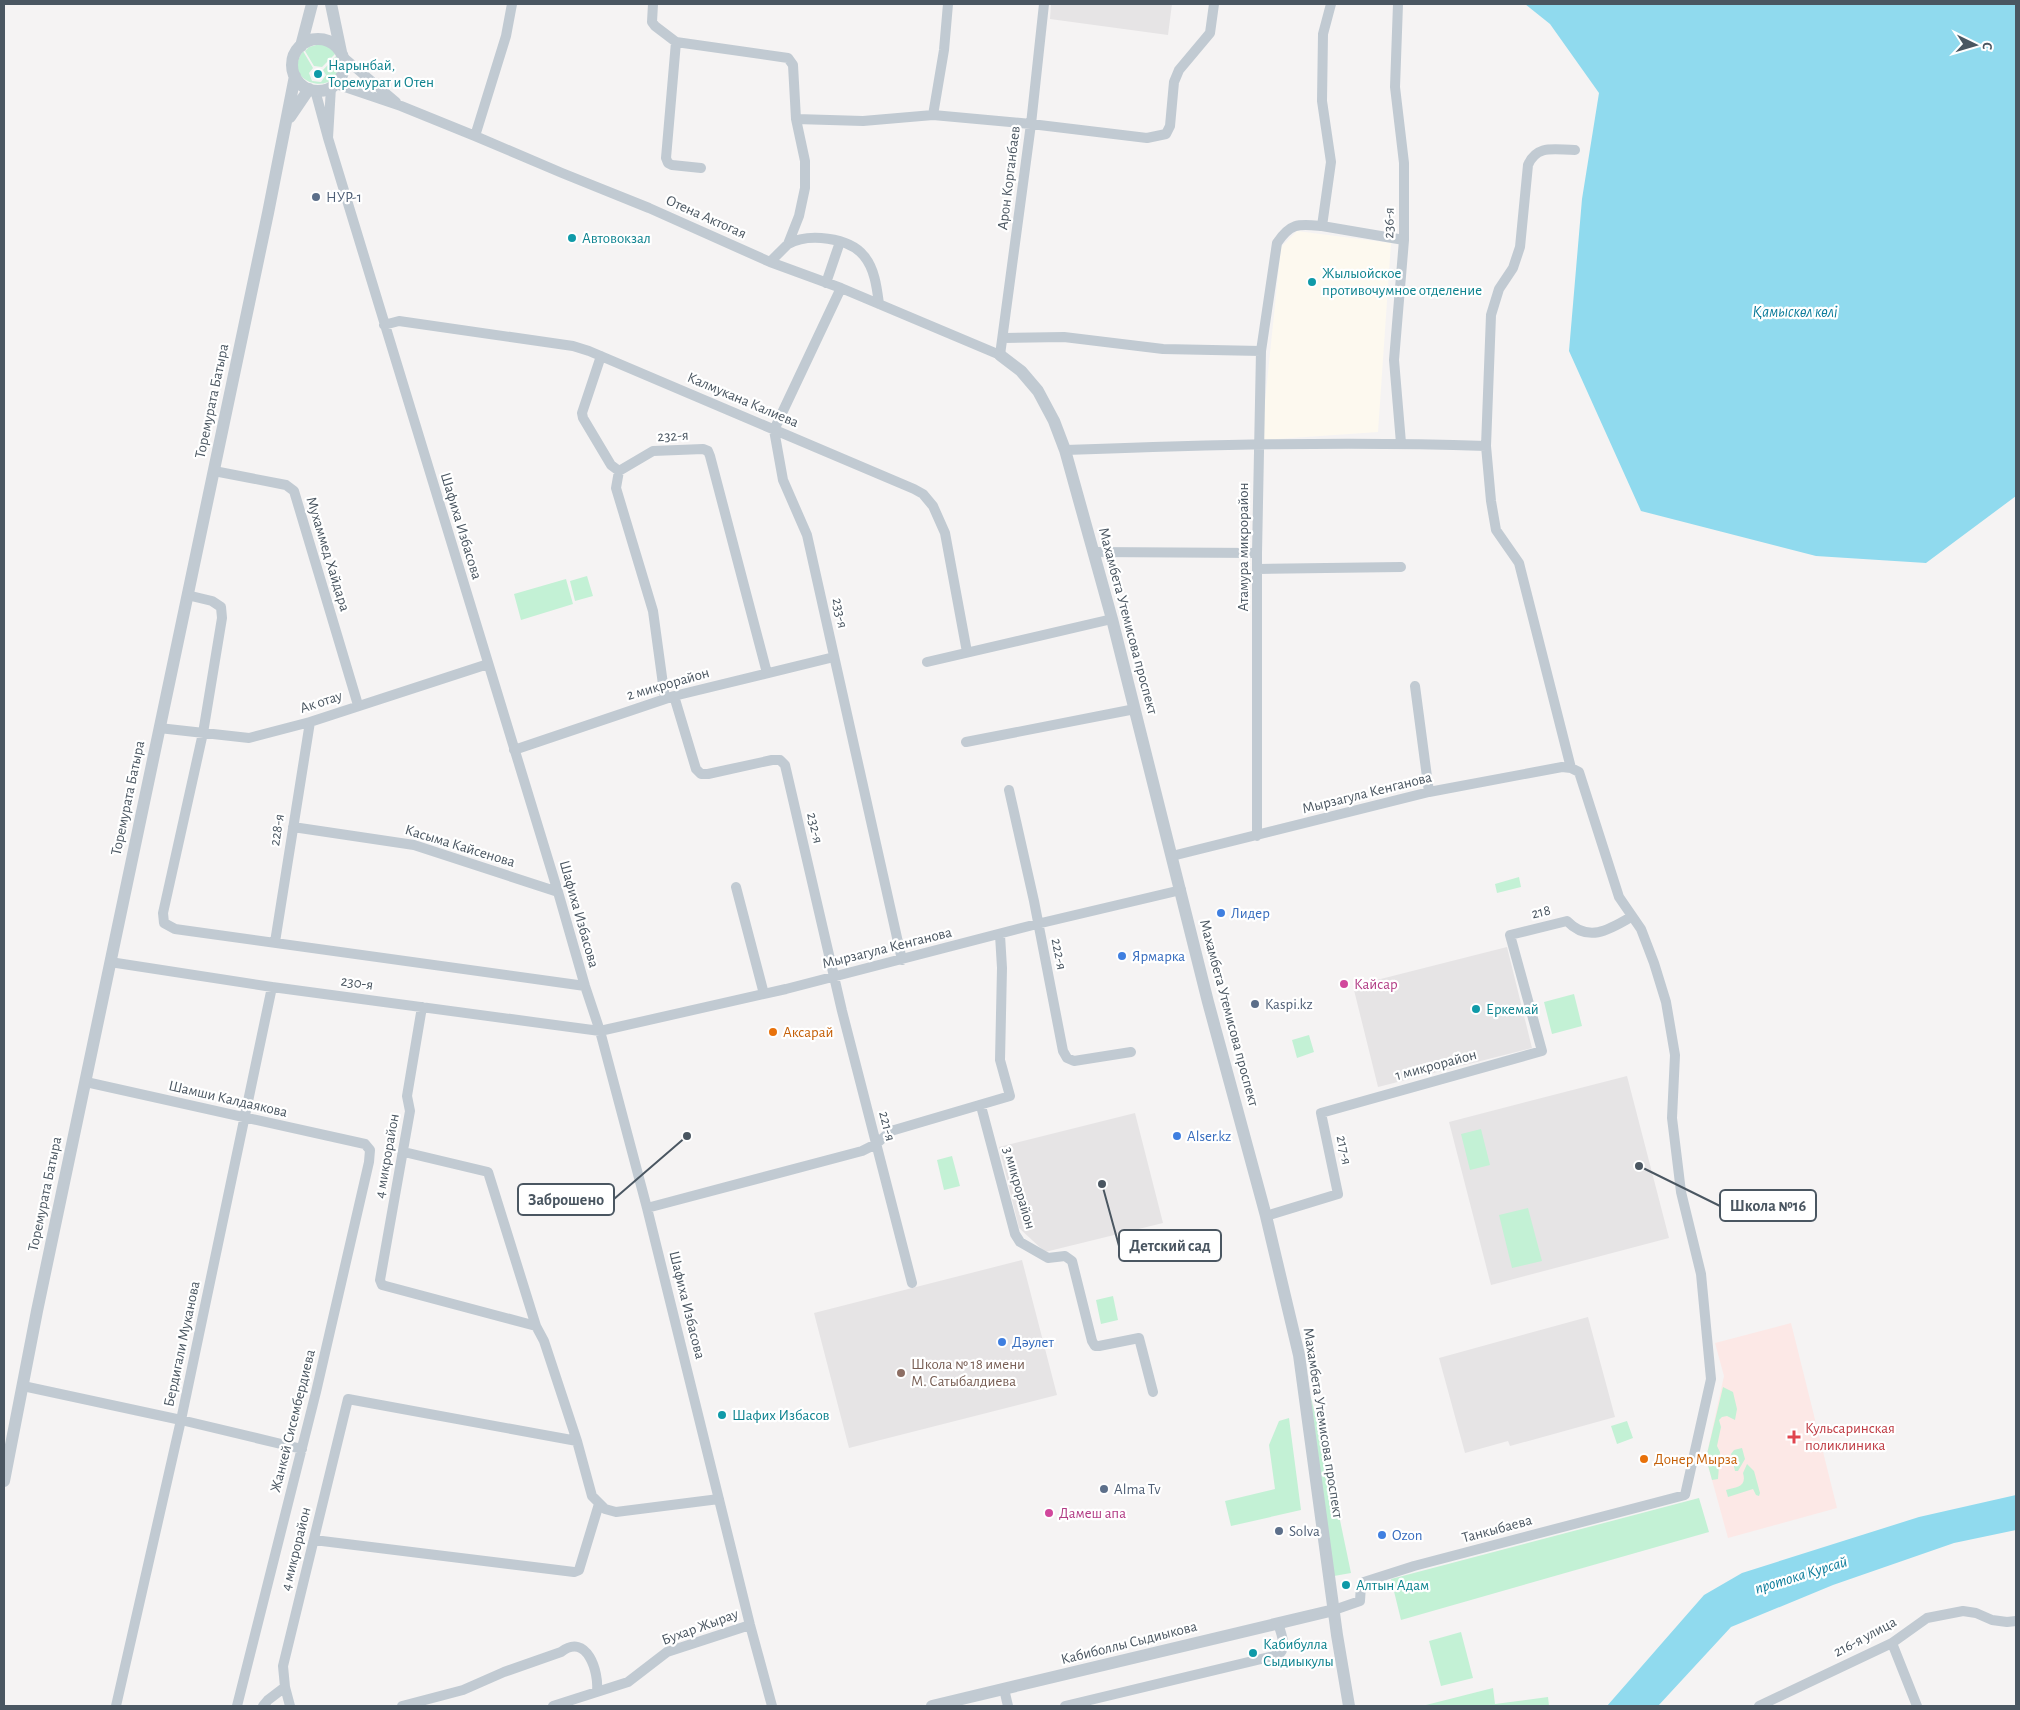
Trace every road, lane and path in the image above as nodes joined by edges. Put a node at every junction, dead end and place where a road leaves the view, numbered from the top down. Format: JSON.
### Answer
{"nodes":[{"id":1,"x":312,"y":4,"type":"edge"},
{"id":2,"x":330,"y":4,"type":"edge"},
{"id":3,"x":512,"y":4,"type":"edge"},
{"id":4,"x":653,"y":4,"type":"edge"},
{"id":5,"x":948,"y":4,"type":"edge"},
{"id":6,"x":1044,"y":4,"type":"edge"},
{"id":7,"x":1214,"y":4,"type":"edge"},
{"id":8,"x":1331,"y":4,"type":"edge"},
{"id":9,"x":1398,"y":4,"type":"edge"},
{"id":10,"x":676,"y":42,"type":"junction"},
{"id":11,"x":301,"y":46,"type":"junction"},
{"id":12,"x":342,"y":54,"type":"junction"},
{"id":13,"x":295,"y":76,"type":"junction"},
{"id":14,"x":334,"y":85,"type":"junction"},
{"id":15,"x":312,"y":90,"type":"junction"},
{"id":16,"x":400,"y":106,"type":"junction"},
{"id":17,"x":933,"y":115,"type":"junction"},
{"id":18,"x":796,"y":119,"type":"junction"},
{"id":19,"x":287,"y":121,"type":"junction"},
{"id":20,"x":1031,"y":124,"type":"junction"},
{"id":21,"x":475,"y":136,"type":"junction"},
{"id":22,"x":328,"y":138,"type":"junction"},
{"id":23,"x":1575,"y":150,"type":"dead end"},
{"id":24,"x":701,"y":168,"type":"dead end"},
{"id":25,"x":1322,"y":226,"type":"junction"},
{"id":26,"x":1404,"y":240,"type":"junction"},
{"id":27,"x":840,"y":242,"type":"junction"},
{"id":28,"x":788,"y":244,"type":"junction"},
{"id":29,"x":770,"y":262,"type":"junction"},
{"id":30,"x":826,"y":283,"type":"junction"},
{"id":31,"x":841,"y":288,"type":"junction"},
{"id":32,"x":880,"y":304,"type":"junction"},
{"id":33,"x":384,"y":325,"type":"junction"},
{"id":34,"x":1004,"y":338,"type":"junction"},
{"id":35,"x":1262,"y":351,"type":"junction"},
{"id":36,"x":1000,"y":355,"type":"junction"},
{"id":37,"x":601,"y":356,"type":"junction"},
{"id":38,"x":774,"y":430,"type":"junction"},
{"id":39,"x":1259,"y":443,"type":"junction"},
{"id":40,"x":1401,"y":443,"type":"junction"},
{"id":41,"x":1486,"y":446,"type":"junction"},
{"id":42,"x":1065,"y":450,"type":"junction"},
{"id":43,"x":214,"y":471,"type":"junction"},
{"id":44,"x":620,"y":471,"type":"junction"},
{"id":45,"x":1093,"y":552,"type":"junction"},
{"id":46,"x":1257,"y":553,"type":"junction"},
{"id":47,"x":1401,"y":567,"type":"dead end"},
{"id":48,"x":1258,"y":569,"type":"junction"},
{"id":49,"x":187,"y":595,"type":"junction"},
{"id":50,"x":1112,"y":619,"type":"junction"},
{"id":51,"x":967,"y":652,"type":"junction"},
{"id":52,"x":834,"y":657,"type":"junction"},
{"id":53,"x":927,"y":662,"type":"dead end"},
{"id":54,"x":488,"y":664,"type":"junction"},
{"id":55,"x":767,"y":673,"type":"junction"},
{"id":56,"x":1414,"y":686,"type":"dead end"},
{"id":57,"x":669,"y":698,"type":"junction"},
{"id":58,"x":358,"y":705,"type":"junction"},
{"id":59,"x":1135,"y":708,"type":"junction"},
{"id":60,"x":310,"y":722,"type":"junction"},
{"id":61,"x":159,"y":728,"type":"junction"},
{"id":62,"x":203,"y":733,"type":"junction"},
{"id":63,"x":966,"y":742,"type":"dead end"},
{"id":64,"x":514,"y":750,"type":"junction"},
{"id":65,"x":1571,"y":768,"type":"junction"},
{"id":66,"x":1009,"y":790,"type":"dead end"},
{"id":67,"x":1429,"y":792,"type":"junction"},
{"id":68,"x":293,"y":827,"type":"junction"},
{"id":69,"x":1257,"y":836,"type":"junction"},
{"id":70,"x":1172,"y":856,"type":"junction"},
{"id":71,"x":736,"y":887,"type":"dead end"},
{"id":72,"x":1181,"y":890,"type":"junction"},
{"id":73,"x":558,"y":892,"type":"junction"},
{"id":74,"x":1631,"y":917,"type":"junction"},
{"id":75,"x":1037,"y":924,"type":"junction"},
{"id":76,"x":1000,"y":935,"type":"junction"},
{"id":77,"x":275,"y":942,"type":"junction"},
{"id":78,"x":902,"y":960,"type":"junction"},
{"id":79,"x":110,"y":962,"type":"junction"},
{"id":80,"x":834,"y":976,"type":"junction"},
{"id":81,"x":585,"y":986,"type":"junction"},
{"id":82,"x":272,"y":987,"type":"junction"},
{"id":83,"x":764,"y":994,"type":"junction"},
{"id":84,"x":422,"y":1008,"type":"junction"},
{"id":85,"x":600,"y":1031,"type":"junction"},
{"id":86,"x":1542,"y":1051,"type":"joint"},
{"id":87,"x":1131,"y":1052,"type":"dead end"},
{"id":88,"x":86,"y":1082,"type":"junction"},
{"id":89,"x":981,"y":1106,"type":"junction"},
{"id":90,"x":1321,"y":1114,"type":"joint"},
{"id":91,"x":244,"y":1118,"type":"junction"},
{"id":92,"x":365,"y":1144,"type":"joint"},
{"id":93,"x":876,"y":1144,"type":"junction"},
{"id":94,"x":404,"y":1152,"type":"junction"},
{"id":95,"x":648,"y":1208,"type":"junction"},
{"id":96,"x":1266,"y":1216,"type":"junction"},
{"id":97,"x":912,"y":1283,"type":"dead end"},
{"id":98,"x":536,"y":1326,"type":"junction"},
{"id":99,"x":23,"y":1386,"type":"junction"},
{"id":100,"x":1152,"y":1392,"type":"dead end"},
{"id":101,"x":181,"y":1420,"type":"junction"},
{"id":102,"x":577,"y":1441,"type":"junction"},
{"id":103,"x":302,"y":1450,"type":"junction"},
{"id":104,"x":4,"y":1482,"type":"edge"},
{"id":105,"x":719,"y":1499,"type":"junction"},
{"id":106,"x":599,"y":1504,"type":"junction"},
{"id":107,"x":314,"y":1540,"type":"junction"},
{"id":108,"x":1334,"y":1610,"type":"junction"},
{"id":109,"x":2016,"y":1620,"type":"edge"},
{"id":110,"x":1278,"y":1623,"type":"junction"},
{"id":111,"x":750,"y":1625,"type":"junction"},
{"id":112,"x":1892,"y":1643,"type":"junction"},
{"id":113,"x":285,"y":1687,"type":"junction"},
{"id":114,"x":1004,"y":1689,"type":"junction"},
{"id":115,"x":597,"y":1691,"type":"junction"},
{"id":116,"x":1776,"y":1702,"type":"edge"},
{"id":117,"x":116,"y":1706,"type":"edge"},
{"id":118,"x":237,"y":1706,"type":"edge"},
{"id":119,"x":263,"y":1706,"type":"edge"},
{"id":120,"x":290,"y":1706,"type":"edge"},
{"id":121,"x":402,"y":1706,"type":"edge"},
{"id":122,"x":552,"y":1706,"type":"edge"},
{"id":123,"x":772,"y":1706,"type":"edge"},
{"id":124,"x":932,"y":1706,"type":"edge"},
{"id":125,"x":1008,"y":1706,"type":"edge"},
{"id":126,"x":1065,"y":1706,"type":"edge"},
{"id":127,"x":1349,"y":1706,"type":"edge"},
{"id":128,"x":1759,"y":1706,"type":"edge"},
{"id":129,"x":1917,"y":1706,"type":"edge"}],
"edges":[{"from":1,"to":11,"type":"street"},
{"from":2,"to":12,"type":"street"},
{"from":3,"to":21,"type":"street"},
{"from":4,"to":10,"type":"street"},
{"from":5,"to":17,"type":"street"},
{"from":6,"to":20,"type":"street","name":"Арон Корганбаев"},
{"from":7,"to":20,"type":"street"},
{"from":8,"to":25,"type":"street"},
{"from":9,"to":26,"type":"street","name":"236-я"},
{"from":10,"to":18,"type":"street"},
{"from":10,"to":24,"type":"street"},
{"from":11,"to":12,"type":"street"},
{"from":11,"to":13,"type":"street"},
{"from":12,"to":14,"type":"street"},
{"from":12,"to":16,"type":"street","name":"Отена Актогая"},
{"from":13,"to":15,"type":"street"},
{"from":13,"to":19,"type":"street","name":"Торемурата Батыра"},
{"from":14,"to":15,"type":"street"},
{"from":14,"to":16,"type":"street","name":"Отена Актогая"},
{"from":14,"to":22,"type":"street"},
{"from":15,"to":19,"type":"street"},
{"from":15,"to":22,"type":"street","name":"Шафиха Избасова"},
{"from":16,"to":21,"type":"street","name":"Отена Актогая"},
{"from":17,"to":18,"type":"street"},
{"from":17,"to":20,"type":"street"},
{"from":18,"to":28,"type":"street"},
{"from":19,"to":43,"type":"street","name":"Торемурата Батыра"},
{"from":20,"to":34,"type":"street","name":"Арон Корганбаев"},
{"from":21,"to":29,"type":"street","name":"Отена Актогая"},
{"from":22,"to":33,"type":"street","name":"Шафиха Избасова"},
{"from":23,"to":41,"type":"street"},
{"from":25,"to":26,"type":"street","name":"Атамура микрорайон"},
{"from":25,"to":35,"type":"street","name":"Атамура микрорайон"},
{"from":26,"to":40,"type":"street","name":"236-я"},
{"from":27,"to":28,"type":"street"},
{"from":27,"to":30,"type":"street"},
{"from":27,"to":32,"type":"street"},
{"from":28,"to":29,"type":"street"},
{"from":29,"to":30,"type":"street","name":"Отена Актогая"},
{"from":30,"to":31,"type":"street","name":"Отена Актогая"},
{"from":31,"to":32,"type":"street","name":"Отена Актогая"},
{"from":31,"to":38,"type":"street"},
{"from":32,"to":36,"type":"street","name":"Отена Актогая"},
{"from":33,"to":37,"type":"street","name":"Калмукана Калиева"},
{"from":33,"to":54,"type":"street","name":"Шафиха Избасова"},
{"from":34,"to":35,"type":"street"},
{"from":34,"to":36,"type":"street","name":"Арон Корганбаев"},
{"from":35,"to":39,"type":"street","name":"Атамура микрорайон"},
{"from":36,"to":42,"type":"street","name":"Махамбета Утемисова проспект"},
{"from":37,"to":38,"type":"street","name":"Калмукана Калиева"},
{"from":37,"to":44,"type":"street"},
{"from":38,"to":51,"type":"street","name":"Калмукана Калиева"},
{"from":38,"to":52,"type":"street","name":"233-я"},
{"from":39,"to":40,"type":"street"},
{"from":39,"to":42,"type":"street"},
{"from":39,"to":46,"type":"street","name":"Атамура микрорайон"},
{"from":40,"to":41,"type":"street"},
{"from":41,"to":65,"type":"street"},
{"from":42,"to":45,"type":"street","name":"Махамбета Утемисова проспект"},
{"from":43,"to":49,"type":"street","name":"Торемурата Батыра"},
{"from":43,"to":58,"type":"street","name":"Мухаммед Хайдара"},
{"from":44,"to":55,"type":"street","name":"232-я"},
{"from":44,"to":57,"type":"street","name":"232-я"},
{"from":45,"to":46,"type":"street"},
{"from":45,"to":50,"type":"street","name":"Махамбета Утемисова проспект"},
{"from":46,"to":48,"type":"street","name":"Атамура микрорайон"},
{"from":47,"to":48,"type":"street"},
{"from":48,"to":69,"type":"street","name":"Атамура микрорайон"},
{"from":49,"to":61,"type":"street","name":"Торемурата Батыра"},
{"from":49,"to":62,"type":"street"},
{"from":50,"to":51,"type":"street"},
{"from":50,"to":59,"type":"street","name":"Махамбета Утемисова проспект"},
{"from":51,"to":53,"type":"street"},
{"from":52,"to":55,"type":"street","name":"2 микрорайон"},
{"from":52,"to":78,"type":"street","name":"233-я"},
{"from":54,"to":58,"type":"street","name":"Ак отау"},
{"from":54,"to":64,"type":"street","name":"Шафиха Избасова"},
{"from":55,"to":57,"type":"street","name":"2 микрорайон"},
{"from":56,"to":67,"type":"street"},
{"from":57,"to":64,"type":"street","name":"2 микрорайон"},
{"from":57,"to":80,"type":"street","name":"232-я"},
{"from":58,"to":60,"type":"street","name":"Ак отау"},
{"from":59,"to":63,"type":"street"},
{"from":59,"to":70,"type":"street","name":"Махамбета Утемисова проспект"},
{"from":60,"to":62,"type":"street","name":"Ак отау"},
{"from":60,"to":68,"type":"street","name":"228-я"},
{"from":61,"to":62,"type":"street","name":"Ак отау"},
{"from":61,"to":79,"type":"street","name":"Торемурата Батыра"},
{"from":62,"to":77,"type":"street","name":"230-я"},
{"from":64,"to":73,"type":"street","name":"Шафиха Избасова"},
{"from":65,"to":67,"type":"street","name":"Мырзагула Кенганова"},
{"from":65,"to":74,"type":"street"},
{"from":66,"to":75,"type":"street","name":"222-я"},
{"from":67,"to":69,"type":"street","name":"Мырзагула Кенганова"},
{"from":68,"to":73,"type":"street","name":"Касыма Кайсенова"},
{"from":68,"to":77,"type":"street","name":"228-я"},
{"from":69,"to":70,"type":"street","name":"Мырзагула Кенганова"},
{"from":70,"to":72,"type":"street","name":"Махамбета Утемисова проспект"},
{"from":71,"to":83,"type":"street"},
{"from":72,"to":75,"type":"street","name":"Мырзагула Кенганова"},
{"from":72,"to":96,"type":"street","name":"Махамбета Утемисова проспект"},
{"from":73,"to":81,"type":"street","name":"Шафиха Избасова"},
{"from":74,"to":86,"type":"street","name":"218"},
{"from":74,"to":108,"type":"street","name":"Танкыбаева"},
{"from":75,"to":76,"type":"street","name":"Мырзагула Кенганова"},
{"from":75,"to":87,"type":"street","name":"222-я"},
{"from":76,"to":78,"type":"street","name":"Мырзагула Кенганова"},
{"from":76,"to":89,"type":"street"},
{"from":77,"to":81,"type":"street","name":"230-я"},
{"from":78,"to":80,"type":"street","name":"Мырзагула Кенганова"},
{"from":79,"to":82,"type":"street","name":"230-я"},
{"from":79,"to":88,"type":"street","name":"Торемурата Батыра"},
{"from":80,"to":83,"type":"street","name":"Мырзагула Кенганова"},
{"from":80,"to":93,"type":"street","name":"221-я"},
{"from":81,"to":85,"type":"street","name":"Шафиха Избасова"},
{"from":82,"to":84,"type":"street","name":"230-я"},
{"from":82,"to":91,"type":"street","name":"Бердигали Муканова"},
{"from":83,"to":85,"type":"street","name":"Мырзагула Кенганова"},
{"from":84,"to":85,"type":"street","name":"230-я"},
{"from":84,"to":94,"type":"street","name":"4 микрорайон"},
{"from":85,"to":95,"type":"street","name":"Шафиха Избасова"},
{"from":86,"to":90,"type":"street","name":"1 микрорайон"},
{"from":88,"to":91,"type":"street","name":"Шамши Калдаякова"},
{"from":88,"to":99,"type":"street","name":"Торемурата Батыра"},
{"from":89,"to":93,"type":"street"},
{"from":89,"to":100,"type":"street","name":"3 микрорайон"},
{"from":90,"to":96,"type":"street","name":"217-я"},
{"from":91,"to":92,"type":"street","name":"Шамши Калдаякова"},
{"from":91,"to":101,"type":"street","name":"Бердигали Муканова"},
{"from":92,"to":103,"type":"street","name":"Жанкей Сисембердиева"},
{"from":93,"to":95,"type":"street"},
{"from":93,"to":97,"type":"street","name":"221-я"},
{"from":94,"to":98,"type":"street"},
{"from":94,"to":98,"type":"street","name":"4 микрорайон"},
{"from":95,"to":105,"type":"street","name":"Шафиха Избасова"},
{"from":96,"to":108,"type":"street","name":"Махамбета Утемисова проспект"},
{"from":98,"to":102,"type":"street"},
{"from":99,"to":101,"type":"street"},
{"from":99,"to":104,"type":"street","name":"Торемурата Батыра"},
{"from":101,"to":103,"type":"street"},
{"from":101,"to":117,"type":"street","name":"Бердигали Муканова"},
{"from":102,"to":106,"type":"street"},
{"from":102,"to":107,"type":"street","name":"4 микрорайон"},
{"from":103,"to":118,"type":"street","name":"Жанкей Сисембердиева"},
{"from":105,"to":106,"type":"street"},
{"from":105,"to":111,"type":"street","name":"Шафиха Избасова"},
{"from":106,"to":107,"type":"street"},
{"from":107,"to":113,"type":"street","name":"4 микрорайон"},
{"from":108,"to":110,"type":"street","name":"Кабиболлы Сыдиыкова"},
{"from":108,"to":127,"type":"street","name":"Махамбета Утемисова проспект"},
{"from":109,"to":112,"type":"street","name":"216-я улица"},
{"from":110,"to":114,"type":"street","name":"Кабиболлы Сыдиыкова"},
{"from":110,"to":126,"type":"street"},
{"from":111,"to":115,"type":"street","name":"Бухар Жырау"},
{"from":111,"to":123,"type":"street","name":"Шафиха Избасова"},
{"from":112,"to":116,"type":"street","name":"216-я улица"},
{"from":112,"to":129,"type":"street"},
{"from":113,"to":119,"type":"street"},
{"from":113,"to":120,"type":"street","name":"4 микрорайон"},
{"from":114,"to":124,"type":"street","name":"Кабиболлы Сыдиыкова"},
{"from":114,"to":125,"type":"street"},
{"from":115,"to":121,"type":"street"},
{"from":115,"to":122,"type":"street","name":"Бухар Жырау"},
{"from":116,"to":128,"type":"street","name":"216-я улица"}]}
